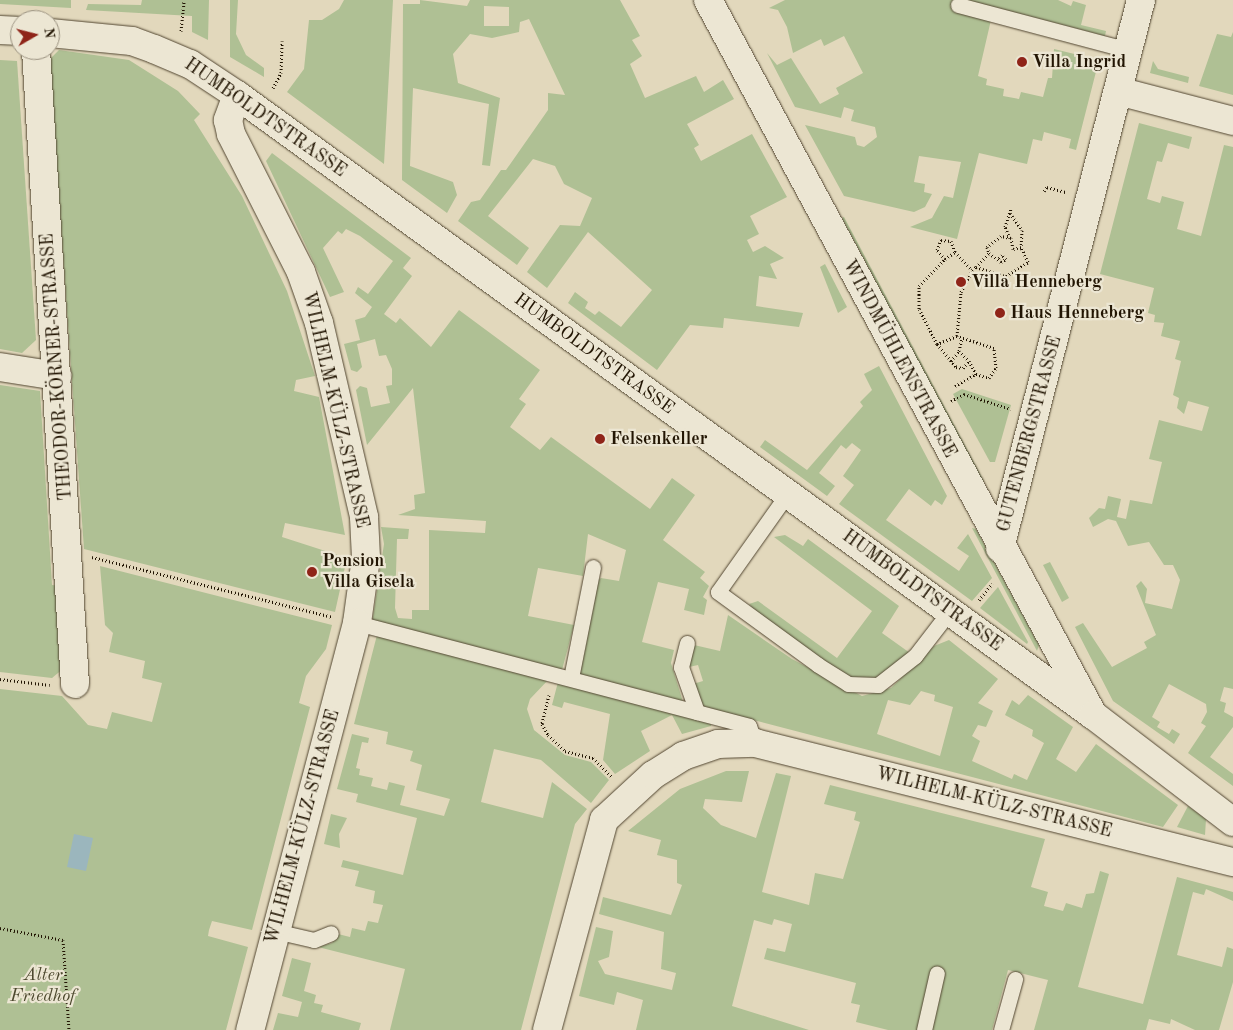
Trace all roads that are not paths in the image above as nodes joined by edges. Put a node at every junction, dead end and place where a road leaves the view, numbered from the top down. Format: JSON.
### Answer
{"nodes":[{"id":1,"x":708,"y":0,"type":"edge"},
{"id":2,"x":1141,"y":0,"type":"edge"},
{"id":3,"x":958,"y":6,"type":"dead end"},
{"id":4,"x":60,"y":34,"type":"edge"},
{"id":5,"x":1128,"y":50,"type":"junction"},
{"id":6,"x":37,"y":60,"type":"edge"},
{"id":7,"x":1118,"y":90,"type":"junction"},
{"id":8,"x":237,"y":95,"type":"junction"},
{"id":9,"x":1233,"y":121,"type":"edge"},
{"id":10,"x":0,"y":367,"type":"edge"},
{"id":11,"x":57,"y":376,"type":"junction"},
{"id":12,"x":788,"y":493,"type":"junction"},
{"id":13,"x":1000,"y":548,"type":"junction"},
{"id":14,"x":593,"y":567,"type":"dead end"},
{"id":15,"x":960,"y":610,"type":"junction"},
{"id":16,"x":357,"y":624,"type":"junction"},
{"id":17,"x":687,"y":643,"type":"dead end"},
{"id":18,"x":571,"y":678,"type":"junction"},
{"id":19,"x":75,"y":684,"type":"road end"},
{"id":20,"x":697,"y":712,"type":"junction"},
{"id":21,"x":1093,"y":715,"type":"junction"},
{"id":22,"x":755,"y":743,"type":"junction"},
{"id":23,"x":1233,"y":822,"type":"edge"},
{"id":24,"x":1233,"y":862,"type":"edge"},
{"id":25,"x":275,"y":931,"type":"junction"},
{"id":26,"x":331,"y":933,"type":"dead end"},
{"id":27,"x":937,"y":973,"type":"dead end"},
{"id":28,"x":1015,"y":979,"type":"dead end"},
{"id":29,"x":250,"y":1030,"type":"edge"},
{"id":30,"x":547,"y":1030,"type":"edge"},
{"id":31,"x":924,"y":1030,"type":"edge"},
{"id":32,"x":1001,"y":1030,"type":"edge"}],
"edges":[{"from":1,"to":13,"type":"street","name":"WINDMÜHLENSTRASSE"},
{"from":2,"to":5,"type":"street","name":"GUTENBERGSTRASSE"},
{"from":3,"to":5,"type":"lane"},
{"from":4,"to":8,"type":"street","name":"HUMBOLDTSTRASSE"},
{"from":5,"to":7,"type":"street","name":"GUTENBERGSTRASSE"},
{"from":6,"to":11,"type":"street","name":"THEODOR-KÖRNER-STRASSE"},
{"from":7,"to":9,"type":"street"},
{"from":7,"to":13,"type":"street","name":"GUTENBERGSTRASSE"},
{"from":8,"to":12,"type":"street","name":"HUMBOLDTSTRASSE"},
{"from":8,"to":16,"type":"street","name":"WILHELM-KÜLZ-STRASSE"},
{"from":10,"to":11,"type":"street"},
{"from":11,"to":19,"type":"street","name":"THEODOR-KÖRNER-STRASSE"},
{"from":12,"to":15,"type":"street","name":"HUMBOLDTSTRASSE"},
{"from":12,"to":15,"type":"lane"},
{"from":13,"to":21,"type":"street","name":"WINDMÜHLENSTRASSE"},
{"from":14,"to":18,"type":"lane"},
{"from":15,"to":21,"type":"street","name":"HUMBOLDTSTRASSE"},
{"from":16,"to":18,"type":"lane"},
{"from":16,"to":25,"type":"street","name":"WILHELM-KÜLZ-STRASSE"},
{"from":17,"to":20,"type":"lane"},
{"from":18,"to":20,"type":"lane"},
{"from":20,"to":22,"type":"lane"},
{"from":21,"to":23,"type":"street","name":"HUMBOLDTSTRASSE"},
{"from":22,"to":24,"type":"street","name":"WILHELM-KÜLZ-STRASSE"},
{"from":22,"to":30,"type":"street","name":"WILHELM-KÜLZ-STRASSE"},
{"from":25,"to":26,"type":"lane"},
{"from":25,"to":29,"type":"street","name":"WILHELM-KÜLZ-STRASSE"},
{"from":27,"to":31,"type":"lane"},
{"from":28,"to":32,"type":"lane"}]}
